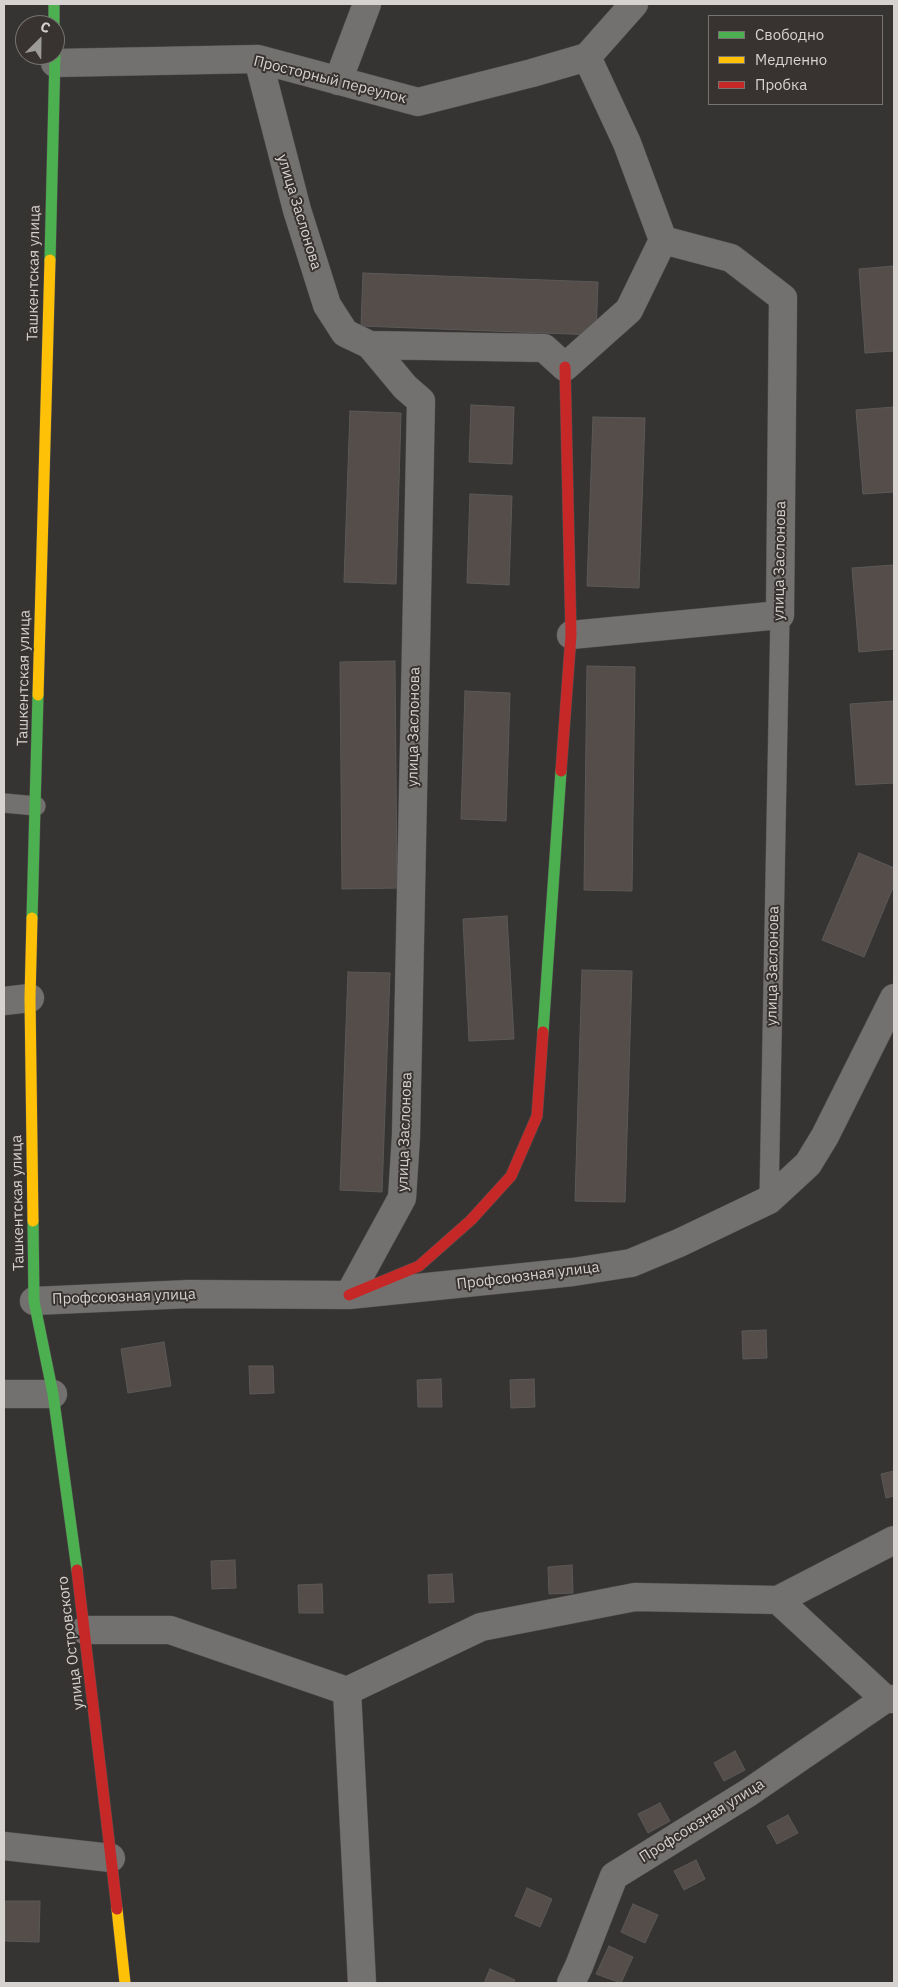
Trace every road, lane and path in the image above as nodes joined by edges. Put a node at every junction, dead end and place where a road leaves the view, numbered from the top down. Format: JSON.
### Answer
{"nodes":[{"id":1,"x":367,"y":4,"type":"edge"},
{"id":2,"x":634,"y":4,"type":"edge"},
{"id":3,"x":587,"y":57,"type":"junction"},
{"id":4,"x":65,"y":59,"type":"edge"},
{"id":5,"x":258,"y":59,"type":"junction"},
{"id":6,"x":55,"y":65,"type":"edge"},
{"id":7,"x":338,"y":81,"type":"junction"},
{"id":8,"x":663,"y":240,"type":"junction"},
{"id":9,"x":370,"y":345,"type":"junction"},
{"id":10,"x":565,"y":367,"type":"junction"},
{"id":11,"x":780,"y":615,"type":"junction"},
{"id":12,"x":570,"y":635,"type":"junction"},
{"id":13,"x":4,"y":803,"type":"edge"},
{"id":14,"x":36,"y":806,"type":"junction"},
{"id":15,"x":30,"y":998,"type":"junction"},
{"id":16,"x":894,"y":998,"type":"edge"},
{"id":17,"x":4,"y":1001,"type":"edge"},
{"id":18,"x":769,"y":1200,"type":"junction"},
{"id":19,"x":350,"y":1295,"type":"junction"},
{"id":20,"x":34,"y":1301,"type":"junction"},
{"id":21,"x":4,"y":1394,"type":"edge"},
{"id":22,"x":54,"y":1394,"type":"junction"},
{"id":23,"x":894,"y":1540,"type":"edge"},
{"id":24,"x":778,"y":1600,"type":"junction"},
{"id":25,"x":85,"y":1630,"type":"junction"},
{"id":26,"x":347,"y":1691,"type":"junction"},
{"id":27,"x":890,"y":1699,"type":"edge"},
{"id":28,"x":4,"y":1846,"type":"edge"},
{"id":29,"x":111,"y":1858,"type":"junction"},
{"id":30,"x":123,"y":1983,"type":"edge"},
{"id":31,"x":362,"y":1983,"type":"edge"},
{"id":32,"x":571,"y":1983,"type":"edge"}],
"edges":[{"from":1,"to":7,"type":"street"},
{"from":2,"to":3,"type":"street"},
{"from":3,"to":7,"type":"street","name":"Просторный переулок"},
{"from":3,"to":8,"type":"street"},
{"from":4,"to":5,"type":"street","name":"Просторный переулок"},
{"from":5,"to":7,"type":"street","name":"Просторный переулок"},
{"from":5,"to":9,"type":"street","name":"улица Заслонова"},
{"from":6,"to":14,"type":"main road","name":"Ташкентская улица"},
{"from":8,"to":10,"type":"street"},
{"from":8,"to":11,"type":"street","name":"улица Заслонова"},
{"from":9,"to":10,"type":"street","name":"улица Заслонова"},
{"from":9,"to":19,"type":"street","name":"улица Заслонова"},
{"from":10,"to":12,"type":"main road"},
{"from":11,"to":12,"type":"street"},
{"from":11,"to":18,"type":"lane","name":"улица Заслонова"},
{"from":12,"to":19,"type":"main road"},
{"from":13,"to":14,"type":"lane"},
{"from":14,"to":15,"type":"main road","name":"Ташкентская улица"},
{"from":15,"to":17,"type":"street"},
{"from":15,"to":20,"type":"main road","name":"Ташкентская улица"},
{"from":16,"to":18,"type":"street","name":"Профсоюзная улица"},
{"from":18,"to":19,"type":"street","name":"Профсоюзная улица"},
{"from":19,"to":20,"type":"street","name":"Профсоюзная улица"},
{"from":20,"to":22,"type":"main road","name":"улица Островского"},
{"from":21,"to":22,"type":"street"},
{"from":22,"to":25,"type":"main road","name":"улица Островского"},
{"from":23,"to":24,"type":"street"},
{"from":24,"to":26,"type":"street"},
{"from":24,"to":27,"type":"street","name":"Профсоюзная улица"},
{"from":25,"to":26,"type":"street"},
{"from":25,"to":29,"type":"main road","name":"улица Островского"},
{"from":26,"to":31,"type":"street"},
{"from":27,"to":32,"type":"street","name":"Профсоюзная улица"},
{"from":28,"to":29,"type":"street"},
{"from":29,"to":30,"type":"main road","name":"улица Островского"}]}
